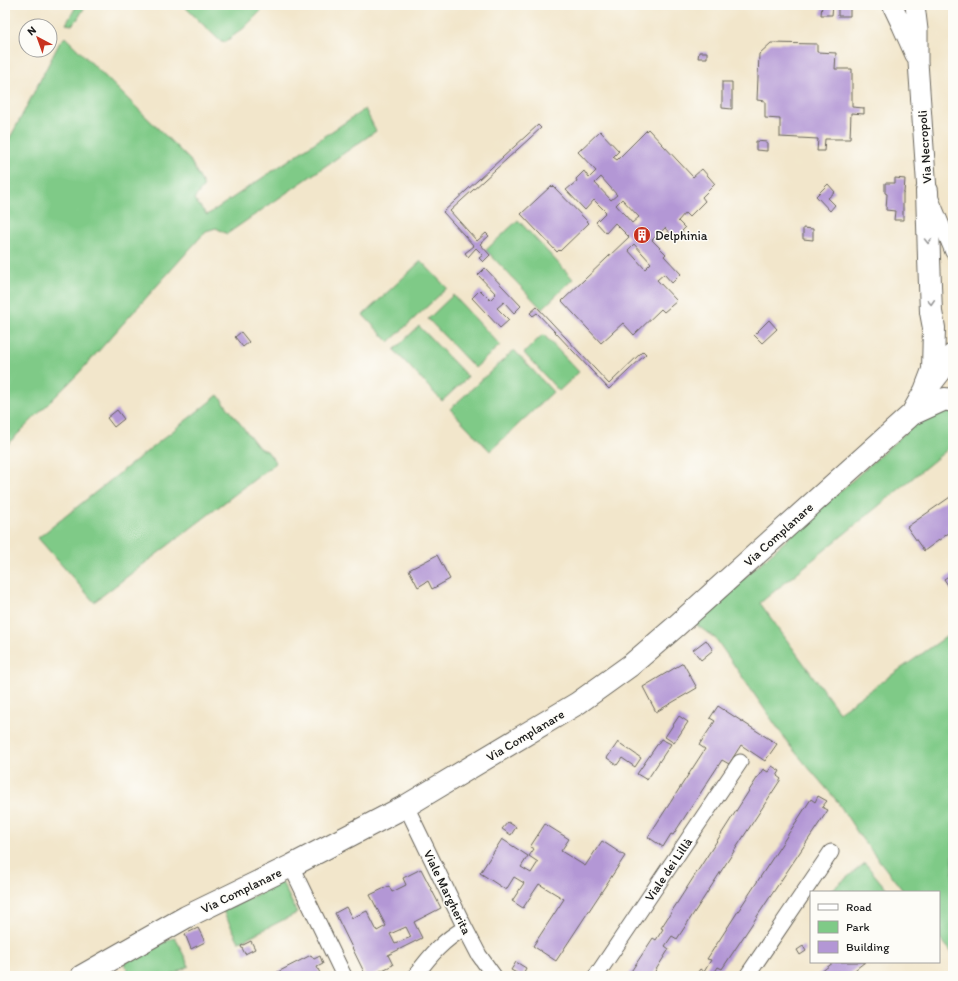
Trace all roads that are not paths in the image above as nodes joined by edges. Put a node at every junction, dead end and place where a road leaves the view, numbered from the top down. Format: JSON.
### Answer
{"nodes":[{"id":1,"x":892,"y":5,"type":"edge"},
{"id":2,"x":915,"y":5,"type":"edge"},
{"id":3,"x":918,"y":62,"type":"junction"},
{"id":4,"x":927,"y":191,"type":"junction"},
{"id":5,"x":953,"y":252,"type":"edge"},
{"id":6,"x":953,"y":355,"type":"edge"},
{"id":7,"x":953,"y":390,"type":"edge"},
{"id":8,"x":929,"y":398,"type":"junction"},
{"id":9,"x":953,"y":401,"type":"edge"},
{"id":10,"x":740,"y":762,"type":"dead end"},
{"id":11,"x":406,"y":806,"type":"junction"},
{"id":12,"x":831,"y":852,"type":"dead end"},
{"id":13,"x":291,"y":866,"type":"junction"},
{"id":14,"x":465,"y":928,"type":"junction"},
{"id":15,"x":82,"y":976,"type":"edge"},
{"id":16,"x":344,"y":976,"type":"edge"},
{"id":17,"x":415,"y":976,"type":"edge"},
{"id":18,"x":494,"y":976,"type":"edge"},
{"id":19,"x":596,"y":976,"type":"edge"},
{"id":20,"x":747,"y":976,"type":"edge"}],
"edges":[{"from":1,"to":3,"type":"street"},
{"from":2,"to":3,"type":"street","name":"Via Necropoli"},
{"from":3,"to":4,"type":"street","name":"Via Necropoli"},
{"from":4,"to":5,"type":"street","name":"Via Necropoli"},
{"from":4,"to":8,"type":"main road","one_way":true},
{"from":6,"to":8,"type":"main road"},
{"from":7,"to":8,"type":"main road"},
{"from":8,"to":9,"type":"main road"},
{"from":8,"to":11,"type":"main road","name":"Via Complanare"},
{"from":10,"to":19,"type":"street","name":"Viale dei Lillà"},
{"from":11,"to":13,"type":"main road","name":"Via Complanare"},
{"from":11,"to":14,"type":"street","name":"Viale Margherita"},
{"from":12,"to":20,"type":"street"},
{"from":13,"to":15,"type":"main road","name":"Via Complanare"},
{"from":13,"to":16,"type":"street"},
{"from":14,"to":17,"type":"street"},
{"from":14,"to":18,"type":"street","name":"Viale Margherita"}]}
